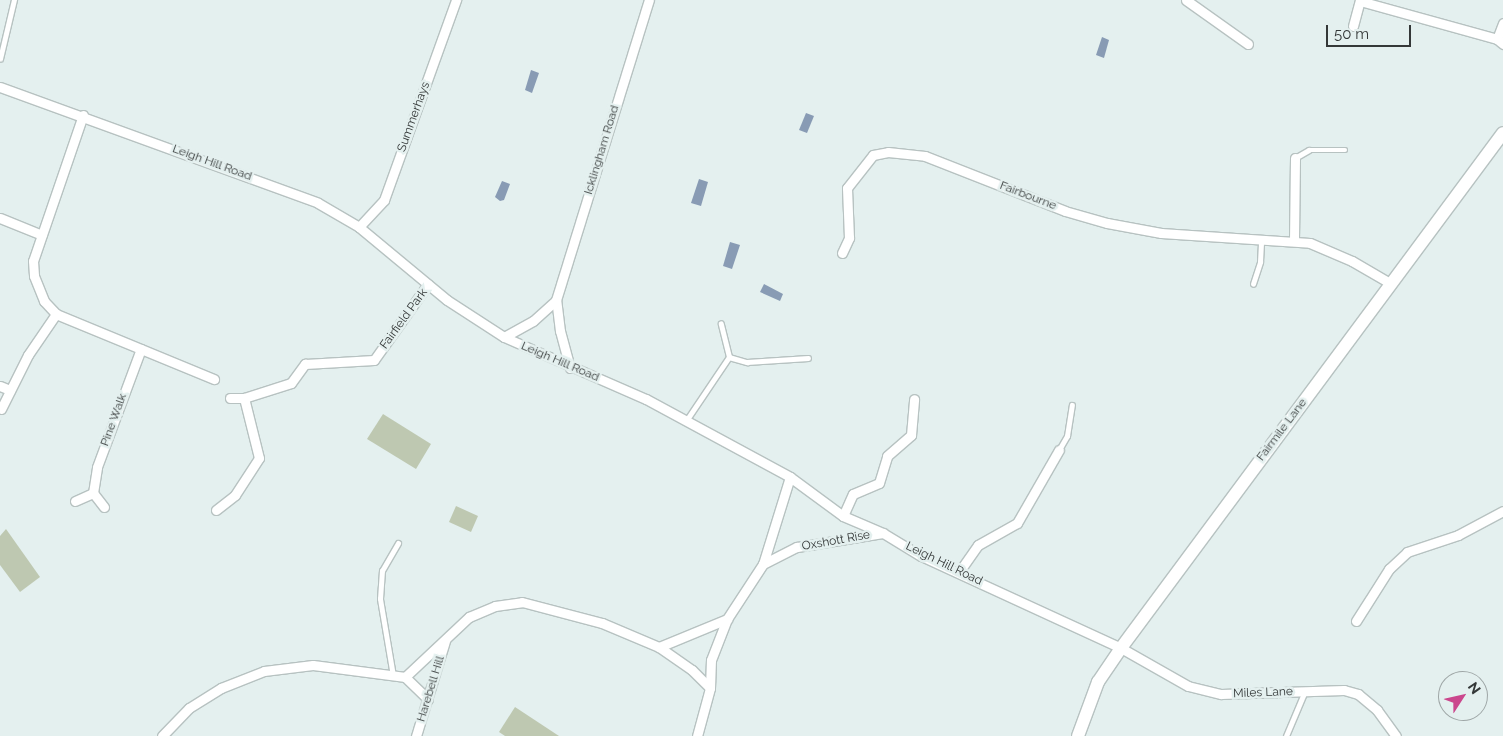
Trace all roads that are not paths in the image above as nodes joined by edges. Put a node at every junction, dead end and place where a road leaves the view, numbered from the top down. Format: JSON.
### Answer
{"nodes":[{"id":1,"x":14,"y":0,"type":"edge"},
{"id":2,"x":456,"y":0,"type":"edge"},
{"id":3,"x":649,"y":0,"type":"edge"},
{"id":4,"x":1186,"y":0,"type":"edge"},
{"id":5,"x":1360,"y":0,"type":"edge"},
{"id":6,"x":1503,"y":23,"type":"edge"},
{"id":7,"x":1353,"y":26,"type":"dead end"},
{"id":8,"x":1500,"y":41,"type":"edge"},
{"id":9,"x":1248,"y":44,"type":"dead end"},
{"id":10,"x":0,"y":59,"type":"edge"},
{"id":11,"x":0,"y":87,"type":"edge"},
{"id":12,"x":83,"y":115,"type":"junction"},
{"id":13,"x":1503,"y":133,"type":"edge"},
{"id":14,"x":1345,"y":150,"type":"dead end"},
{"id":15,"x":1295,"y":158,"type":"joint"},
{"id":16,"x":0,"y":218,"type":"edge"},
{"id":17,"x":359,"y":227,"type":"junction"},
{"id":18,"x":42,"y":235,"type":"junction"},
{"id":19,"x":1261,"y":240,"type":"junction"},
{"id":20,"x":1294,"y":240,"type":"junction"},
{"id":21,"x":842,"y":253,"type":"dead end"},
{"id":22,"x":1390,"y":283,"type":"junction"},
{"id":23,"x":428,"y":284,"type":"junction"},
{"id":24,"x":1253,"y":284,"type":"dead end"},
{"id":25,"x":556,"y":300,"type":"junction"},
{"id":26,"x":56,"y":314,"type":"junction"},
{"id":27,"x":721,"y":324,"type":"dead end"},
{"id":28,"x":504,"y":337,"type":"junction"},
{"id":29,"x":141,"y":349,"type":"junction"},
{"id":30,"x":729,"y":358,"type":"junction"},
{"id":31,"x":808,"y":358,"type":"dead end"},
{"id":32,"x":570,"y":368,"type":"junction"},
{"id":33,"x":214,"y":379,"type":"dead end"},
{"id":34,"x":0,"y":386,"type":"edge"},
{"id":35,"x":10,"y":390,"type":"junction"},
{"id":36,"x":230,"y":398,"type":"dead end"},
{"id":37,"x":244,"y":398,"type":"junction"},
{"id":38,"x":914,"y":399,"type":"dead end"},
{"id":39,"x":1072,"y":405,"type":"dead end"},
{"id":40,"x":1,"y":409,"type":"dead end"},
{"id":41,"x":686,"y":422,"type":"junction"},
{"id":42,"x":1059,"y":450,"type":"joint"},
{"id":43,"x":790,"y":478,"type":"junction"},
{"id":44,"x":93,"y":493,"type":"junction"},
{"id":45,"x":75,"y":501,"type":"dead end"},
{"id":46,"x":104,"y":507,"type":"dead end"},
{"id":47,"x":216,"y":510,"type":"dead end"},
{"id":48,"x":1503,"y":511,"type":"edge"},
{"id":49,"x":843,"y":516,"type":"junction"},
{"id":50,"x":883,"y":533,"type":"junction"},
{"id":51,"x":398,"y":543,"type":"dead end"},
{"id":52,"x":763,"y":564,"type":"junction"},
{"id":53,"x":959,"y":572,"type":"junction"},
{"id":54,"x":727,"y":620,"type":"junction"},
{"id":55,"x":1356,"y":621,"type":"dead end"},
{"id":56,"x":446,"y":641,"type":"junction"},
{"id":57,"x":659,"y":647,"type":"junction"},
{"id":58,"x":1120,"y":648,"type":"junction"},
{"id":59,"x":393,"y":677,"type":"junction"},
{"id":60,"x":405,"y":677,"type":"junction"},
{"id":61,"x":710,"y":688,"type":"junction"},
{"id":62,"x":1306,"y":691,"type":"junction"},
{"id":63,"x":428,"y":699,"type":"junction"},
{"id":64,"x":162,"y":736,"type":"edge"},
{"id":65,"x":416,"y":736,"type":"edge"},
{"id":66,"x":697,"y":736,"type":"edge"},
{"id":67,"x":1078,"y":736,"type":"edge"},
{"id":68,"x":1286,"y":736,"type":"edge"},
{"id":69,"x":1396,"y":736,"type":"edge"}],
"edges":[{"from":1,"to":10,"type":"lane"},
{"from":2,"to":17,"type":"street","name":"Summerhays"},
{"from":3,"to":25,"type":"street","name":"Icklingham Road"},
{"from":4,"to":9,"type":"street"},
{"from":5,"to":7,"type":"street"},
{"from":5,"to":8,"type":"street"},
{"from":6,"to":8,"type":"street"},
{"from":11,"to":12,"type":"street","name":"Leigh Hill Road"},
{"from":12,"to":17,"type":"street","name":"Leigh Hill Road"},
{"from":12,"to":18,"type":"street"},
{"from":13,"to":22,"type":"street","name":"Fairmile Lane"},
{"from":14,"to":15,"type":"lane"},
{"from":15,"to":20,"type":"street"},
{"from":16,"to":18,"type":"street"},
{"from":17,"to":23,"type":"street","name":"Leigh Hill Road"},
{"from":18,"to":26,"type":"street"},
{"from":19,"to":20,"type":"street","name":"Fairbourne"},
{"from":19,"to":21,"type":"street","name":"Fairbourne"},
{"from":19,"to":24,"type":"lane"},
{"from":20,"to":22,"type":"street","name":"Fairbourne"},
{"from":22,"to":58,"type":"street","name":"Fairmile Lane"},
{"from":23,"to":28,"type":"street","name":"Leigh Hill Road"},
{"from":23,"to":37,"type":"street","name":"Fairfield Park"},
{"from":25,"to":28,"type":"street","name":"Icklingham Road"},
{"from":25,"to":32,"type":"street","name":"Icklingham Road"},
{"from":26,"to":29,"type":"street"},
{"from":26,"to":35,"type":"street"},
{"from":27,"to":30,"type":"lane"},
{"from":28,"to":32,"type":"street","name":"Leigh Hill Road"},
{"from":29,"to":33,"type":"street"},
{"from":29,"to":44,"type":"street","name":"Pine Walk"},
{"from":30,"to":31,"type":"lane"},
{"from":30,"to":41,"type":"lane"},
{"from":32,"to":41,"type":"street","name":"Leigh Hill Road"},
{"from":34,"to":35,"type":"street"},
{"from":35,"to":40,"type":"street"},
{"from":36,"to":37,"type":"street","name":"Fairfield Park"},
{"from":37,"to":47,"type":"street"},
{"from":38,"to":49,"type":"street"},
{"from":39,"to":42,"type":"lane"},
{"from":41,"to":43,"type":"street","name":"Leigh Hill Road"},
{"from":42,"to":53,"type":"street"},
{"from":43,"to":49,"type":"street","name":"Leigh Hill Road"},
{"from":43,"to":52,"type":"street"},
{"from":44,"to":45,"type":"street"},
{"from":44,"to":46,"type":"street"},
{"from":48,"to":55,"type":"street"},
{"from":49,"to":50,"type":"street","name":"Leigh Hill Road"},
{"from":50,"to":52,"type":"street","name":"Oxshott Rise"},
{"from":50,"to":53,"type":"street","name":"Leigh Hill Road"},
{"from":51,"to":59,"type":"lane"},
{"from":52,"to":54,"type":"street"},
{"from":53,"to":58,"type":"street","name":"Leigh Hill Road"},
{"from":54,"to":57,"type":"street"},
{"from":54,"to":61,"type":"street"},
{"from":56,"to":57,"type":"street"},
{"from":56,"to":60,"type":"street"},
{"from":56,"to":63,"type":"street","name":"Harebell Hill"},
{"from":57,"to":61,"type":"street"},
{"from":58,"to":62,"type":"street","name":"Miles Lane"},
{"from":58,"to":67,"type":"street","name":"Fairmile Lane"},
{"from":59,"to":60,"type":"street"},
{"from":59,"to":64,"type":"street"},
{"from":60,"to":63,"type":"street"},
{"from":61,"to":66,"type":"street"},
{"from":62,"to":68,"type":"lane"},
{"from":62,"to":69,"type":"street","name":"Miles Lane"},
{"from":63,"to":65,"type":"street","name":"Harebell Hill"}]}
